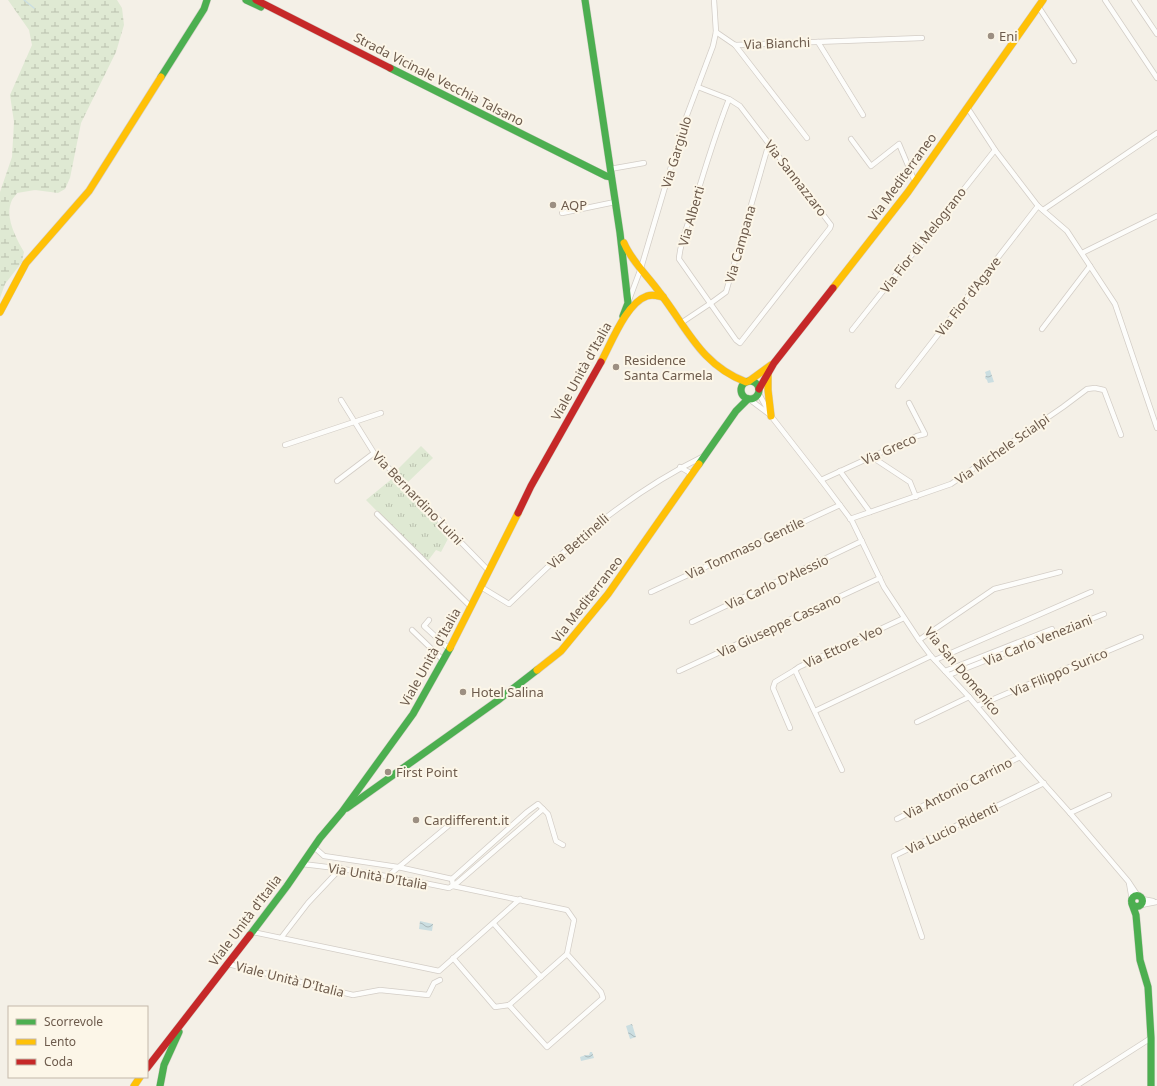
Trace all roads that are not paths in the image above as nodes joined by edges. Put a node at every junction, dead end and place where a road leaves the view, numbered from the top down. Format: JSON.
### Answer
{"nodes":[{"id":1,"x":246,"y":0,"type":"edge"},
{"id":2,"x":256,"y":0,"type":"edge"},
{"id":3,"x":585,"y":0,"type":"edge"},
{"id":4,"x":714,"y":0,"type":"edge"},
{"id":5,"x":1043,"y":0,"type":"edge"},
{"id":6,"x":1106,"y":0,"type":"edge"},
{"id":7,"x":1134,"y":0,"type":"edge"},
{"id":8,"x":210,"y":1,"type":"edge"},
{"id":9,"x":1038,"y":6,"type":"junction"},
{"id":10,"x":273,"y":8,"type":"junction"},
{"id":11,"x":716,"y":32,"type":"junction"},
{"id":12,"x":1157,"y":34,"type":"edge"},
{"id":13,"x":922,"y":38,"type":"dead end"},
{"id":14,"x":818,"y":42,"type":"junction"},
{"id":15,"x":735,"y":45,"type":"junction"},
{"id":16,"x":1074,"y":61,"type":"dead end"},
{"id":17,"x":1157,"y":78,"type":"edge"},
{"id":18,"x":698,"y":87,"type":"junction"},
{"id":19,"x":729,"y":99,"type":"junction"},
{"id":20,"x":967,"y":107,"type":"junction"},
{"id":21,"x":863,"y":115,"type":"dead end"},
{"id":22,"x":1157,"y":133,"type":"edge"},
{"id":23,"x":807,"y":138,"type":"dead end"},
{"id":24,"x":851,"y":140,"type":"dead end"},
{"id":25,"x":769,"y":143,"type":"junction"},
{"id":26,"x":994,"y":150,"type":"junction"},
{"id":27,"x":644,"y":163,"type":"dead end"},
{"id":28,"x":611,"y":173,"type":"junction"},
{"id":29,"x":915,"y":182,"type":"junction"},
{"id":30,"x":615,"y":202,"type":"junction"},
{"id":31,"x":1038,"y":206,"type":"junction"},
{"id":32,"x":1043,"y":210,"type":"junction"},
{"id":33,"x":562,"y":213,"type":"dead end"},
{"id":34,"x":1157,"y":216,"type":"edge"},
{"id":35,"x":620,"y":233,"type":"junction"},
{"id":36,"x":1082,"y":254,"type":"junction"},
{"id":37,"x":1090,"y":266,"type":"junction"},
{"id":38,"x":641,"y":268,"type":"junction"},
{"id":39,"x":663,"y":297,"type":"junction"},
{"id":40,"x":628,"y":303,"type":"junction"},
{"id":41,"x":711,"y":303,"type":"junction"},
{"id":42,"x":0,"y":312,"type":"edge"},
{"id":43,"x":681,"y":323,"type":"junction"},
{"id":44,"x":620,"y":324,"type":"junction"},
{"id":45,"x":1042,"y":329,"type":"dead end"},
{"id":46,"x":852,"y":330,"type":"dead end"},
{"id":47,"x":740,"y":343,"type":"joint"},
{"id":48,"x":774,"y":362,"type":"junction"},
{"id":49,"x":768,"y":373,"type":"junction"},
{"id":50,"x":748,"y":381,"type":"junction"},
{"id":51,"x":898,"y":386,"type":"dead end"},
{"id":52,"x":759,"y":391,"type":"junction"},
{"id":53,"x":748,"y":399,"type":"junction"},
{"id":54,"x":340,"y":400,"type":"dead end"},
{"id":55,"x":909,"y":402,"type":"dead end"},
{"id":56,"x":381,"y":413,"type":"dead end"},
{"id":57,"x":772,"y":416,"type":"junction"},
{"id":58,"x":354,"y":422,"type":"junction"},
{"id":59,"x":1157,"y":428,"type":"edge"},
{"id":60,"x":1121,"y":435,"type":"dead end"},
{"id":61,"x":285,"y":445,"type":"dead end"},
{"id":62,"x":374,"y":453,"type":"junction"},
{"id":63,"x":705,"y":455,"type":"junction"},
{"id":64,"x":872,"y":457,"type":"junction"},
{"id":65,"x":680,"y":467,"type":"junction"},
{"id":66,"x":840,"y":471,"type":"junction"},
{"id":67,"x":692,"y":474,"type":"junction"},
{"id":68,"x":822,"y":480,"type":"junction"},
{"id":69,"x":337,"y":481,"type":"dead end"},
{"id":70,"x":916,"y":496,"type":"junction"},
{"id":71,"x":840,"y":504,"type":"junction"},
{"id":72,"x":870,"y":512,"type":"junction"},
{"id":73,"x":377,"y":514,"type":"dead end"},
{"id":74,"x":850,"y":519,"type":"junction"},
{"id":75,"x":862,"y":541,"type":"junction"},
{"id":76,"x":489,"y":570,"type":"junction"},
{"id":77,"x":1060,"y":572,"type":"dead end"},
{"id":78,"x":880,"y":578,"type":"junction"},
{"id":79,"x":481,"y":587,"type":"junction"},
{"id":80,"x":651,"y":592,"type":"dead end"},
{"id":81,"x":1091,"y":592,"type":"dead end"},
{"id":82,"x":471,"y":608,"type":"junction"},
{"id":83,"x":1104,"y":614,"type":"dead end"},
{"id":84,"x":904,"y":618,"type":"junction"},
{"id":85,"x":429,"y":620,"type":"dead end"},
{"id":86,"x":692,"y":622,"type":"dead end"},
{"id":87,"x":1052,"y":628,"type":"dead end"},
{"id":88,"x":412,"y":630,"type":"dead end"},
{"id":89,"x":1141,"y":637,"type":"dead end"},
{"id":90,"x":919,"y":640,"type":"junction"},
{"id":91,"x":449,"y":650,"type":"junction"},
{"id":92,"x":933,"y":658,"type":"junction"},
{"id":93,"x":443,"y":660,"type":"junction"},
{"id":94,"x":795,"y":670,"type":"junction"},
{"id":95,"x":679,"y":671,"type":"dead end"},
{"id":96,"x":947,"y":673,"type":"junction"},
{"id":97,"x":969,"y":697,"type":"junction"},
{"id":98,"x":977,"y":706,"type":"junction"},
{"id":99,"x":815,"y":711,"type":"junction"},
{"id":100,"x":917,"y":722,"type":"dead end"},
{"id":101,"x":790,"y":728,"type":"dead end"},
{"id":102,"x":1020,"y":757,"type":"junction"},
{"id":103,"x":842,"y":770,"type":"dead end"},
{"id":104,"x":368,"y":776,"type":"junction"},
{"id":105,"x":380,"y":784,"type":"junction"},
{"id":106,"x":1044,"y":784,"type":"junction"},
{"id":107,"x":1109,"y":794,"type":"dead end"},
{"id":108,"x":542,"y":808,"type":"junction"},
{"id":109,"x":342,"y":812,"type":"junction"},
{"id":110,"x":1070,"y":813,"type":"junction"},
{"id":111,"x":897,"y":819,"type":"dead end"},
{"id":112,"x":448,"y":826,"type":"dead end"},
{"id":113,"x":563,"y":845,"type":"dead end"},
{"id":114,"x":314,"y":847,"type":"junction"},
{"id":115,"x":302,"y":864,"type":"junction"},
{"id":116,"x":341,"y":868,"type":"junction"},
{"id":117,"x":398,"y":868,"type":"junction"},
{"id":118,"x":388,"y":876,"type":"junction"},
{"id":119,"x":452,"y":879,"type":"junction"},
{"id":120,"x":1128,"y":882,"type":"junction"},
{"id":121,"x":453,"y":886,"type":"junction"},
{"id":122,"x":520,"y":900,"type":"junction"},
{"id":123,"x":1141,"y":901,"type":"junction"},
{"id":124,"x":1132,"y":902,"type":"junction"},
{"id":125,"x":1157,"y":902,"type":"edge"},
{"id":126,"x":1136,"y":915,"type":"junction"},
{"id":127,"x":494,"y":924,"type":"junction"},
{"id":128,"x":252,"y":932,"type":"junction"},
{"id":129,"x":922,"y":937,"type":"dead end"},
{"id":130,"x":281,"y":938,"type":"junction"},
{"id":131,"x":567,"y":954,"type":"junction"},
{"id":132,"x":453,"y":958,"type":"junction"},
{"id":133,"x":228,"y":964,"type":"junction"},
{"id":134,"x":541,"y":977,"type":"junction"},
{"id":135,"x":440,"y":980,"type":"dead end"},
{"id":136,"x":509,"y":1005,"type":"junction"},
{"id":137,"x":185,"y":1020,"type":"junction"},
{"id":138,"x":1151,"y":1038,"type":"junction"},
{"id":139,"x":148,"y":1067,"type":"edge"},
{"id":140,"x":160,"y":1086,"type":"edge"},
{"id":141,"x":1076,"y":1086,"type":"edge"},
{"id":142,"x":1151,"y":1086,"type":"edge"}],
"edges":[{"from":1,"to":10,"type":"main road"},
{"from":2,"to":10,"type":"main road","name":"Strada Vicinale Vecchia Talsano"},
{"from":3,"to":28,"type":"main road"},
{"from":4,"to":11,"type":"street","name":"Via Gargiulo"},
{"from":5,"to":9,"type":"main road","name":"Via Mediterraneo"},
{"from":6,"to":17,"type":"street"},
{"from":7,"to":12,"type":"street"},
{"from":8,"to":42,"type":"main road"},
{"from":9,"to":16,"type":"street"},
{"from":9,"to":20,"type":"main road","name":"Via Mediterraneo"},
{"from":10,"to":28,"type":"main road","name":"Strada Vicinale Vecchia Talsano"},
{"from":11,"to":15,"type":"street","name":"Via Bianchi"},
{"from":11,"to":18,"type":"street","name":"Via Gargiulo"},
{"from":13,"to":14,"type":"street","name":"Via Bianchi"},
{"from":14,"to":15,"type":"street","name":"Via Bianchi"},
{"from":14,"to":21,"type":"street","name":"Via Bianchi"},
{"from":15,"to":23,"type":"street"},
{"from":18,"to":19,"type":"street","name":"Via Sannazzaro"},
{"from":18,"to":38,"type":"street","name":"Via Gargiulo"},
{"from":19,"to":25,"type":"street","name":"Via Sannazzaro"},
{"from":19,"to":41,"type":"street","name":"Via Alberti"},
{"from":20,"to":26,"type":"street"},
{"from":20,"to":29,"type":"main road","name":"Via Mediterraneo"},
{"from":22,"to":32,"type":"street"},
{"from":24,"to":29,"type":"street"},
{"from":25,"to":41,"type":"street","name":"Via Campana"},
{"from":25,"to":47,"type":"street","name":"Via Sannazzaro"},
{"from":26,"to":31,"type":"street"},
{"from":26,"to":46,"type":"street","name":"Via Fior di Melograno"},
{"from":27,"to":28,"type":"street"},
{"from":28,"to":30,"type":"main road"},
{"from":29,"to":48,"type":"main road","name":"Via Mediterraneo"},
{"from":30,"to":33,"type":"street"},
{"from":30,"to":35,"type":"main road"},
{"from":31,"to":32,"type":"street"},
{"from":31,"to":51,"type":"street","name":"Via Fior d'Agave"},
{"from":32,"to":36,"type":"street"},
{"from":34,"to":36,"type":"street"},
{"from":35,"to":38,"type":"main road"},
{"from":35,"to":40,"type":"main road"},
{"from":36,"to":37,"type":"street"},
{"from":37,"to":45,"type":"street"},
{"from":37,"to":59,"type":"street"},
{"from":38,"to":39,"type":"main road"},
{"from":38,"to":40,"type":"street","name":"Via Gargiulo"},
{"from":39,"to":43,"type":"main road"},
{"from":39,"to":44,"type":"main road","name":"Viale Unità d'Italia"},
{"from":40,"to":44,"type":"main road"},
{"from":41,"to":43,"type":"street","name":"Via Campana"},
{"from":41,"to":47,"type":"street","name":"Via Alberti"},
{"from":43,"to":50,"type":"main road"},
{"from":44,"to":76,"type":"main road","name":"Viale Unità d'Italia"},
{"from":48,"to":49,"type":"main road"},
{"from":48,"to":50,"type":"main road"},
{"from":49,"to":52,"type":"main road"},
{"from":49,"to":57,"type":"main road"},
{"from":50,"to":52,"type":"main road"},
{"from":50,"to":53,"type":"main road"},
{"from":52,"to":53,"type":"main road"},
{"from":52,"to":57,"type":"street","name":"Via San Domenico"},
{"from":53,"to":57,"type":"street","name":"Via San Domenico"},
{"from":53,"to":63,"type":"main road","name":"Via Mediterraneo"},
{"from":54,"to":58,"type":"street","name":"Via Bernardino Luini"},
{"from":55,"to":64,"type":"street","name":"Via Greco"},
{"from":56,"to":58,"type":"street"},
{"from":57,"to":68,"type":"street","name":"Via San Domenico"},
{"from":58,"to":61,"type":"street"},
{"from":58,"to":62,"type":"street","name":"Via Bernardino Luini"},
{"from":60,"to":70,"type":"street","name":"Via Michele Scialpi"},
{"from":62,"to":69,"type":"street"},
{"from":62,"to":76,"type":"street","name":"Via Bernardino Luini"},
{"from":63,"to":65,"type":"street","name":"Via Bettinelli"},
{"from":63,"to":67,"type":"main road","name":"Via Mediterraneo"},
{"from":64,"to":66,"type":"street","name":"Via Greco"},
{"from":64,"to":70,"type":"street"},
{"from":65,"to":67,"type":"street"},
{"from":65,"to":79,"type":"street","name":"Via Bettinelli"},
{"from":66,"to":68,"type":"street","name":"Via Greco"},
{"from":66,"to":72,"type":"street"},
{"from":67,"to":105,"type":"main road","name":"Via Mediterraneo"},
{"from":68,"to":71,"type":"street","name":"Via San Domenico"},
{"from":70,"to":72,"type":"street","name":"Via Michele Scialpi"},
{"from":71,"to":74,"type":"street","name":"Via San Domenico"},
{"from":71,"to":80,"type":"street","name":"Via Tommaso Gentile"},
{"from":72,"to":74,"type":"street","name":"Via Michele Scialpi"},
{"from":73,"to":82,"type":"street"},
{"from":74,"to":75,"type":"street","name":"Via San Domenico"},
{"from":75,"to":78,"type":"street","name":"Via San Domenico"},
{"from":75,"to":86,"type":"street","name":"Via Carlo D'Alessio"},
{"from":76,"to":79,"type":"main road","name":"Viale Unità d'Italia"},
{"from":77,"to":90,"type":"street"},
{"from":78,"to":84,"type":"street","name":"Via San Domenico"},
{"from":78,"to":95,"type":"street","name":"Via Giuseppe Cassano"},
{"from":79,"to":82,"type":"main road","name":"Viale Unità d'Italia"},
{"from":81,"to":92,"type":"street"},
{"from":82,"to":91,"type":"main road","name":"Viale Unità d'Italia"},
{"from":83,"to":96,"type":"street","name":"Via Carlo Veneziani"},
{"from":84,"to":90,"type":"street","name":"Via San Domenico"},
{"from":84,"to":94,"type":"street","name":"Via Ettore Veo"},
{"from":85,"to":91,"type":"street","name":"Viale Unità D'Italia"},
{"from":87,"to":96,"type":"street"},
{"from":88,"to":93,"type":"street","name":"Viale Unità D'Italia"},
{"from":89,"to":98,"type":"street","name":"Via Filippo Surico"},
{"from":90,"to":92,"type":"street","name":"Via San Domenico"},
{"from":91,"to":93,"type":"main road","name":"Viale Unità d'Italia"},
{"from":92,"to":96,"type":"street","name":"Via San Domenico"},
{"from":92,"to":99,"type":"street"},
{"from":93,"to":104,"type":"main road","name":"Viale Unità d'Italia"},
{"from":94,"to":99,"type":"street","name":"Via Ettore Veo"},
{"from":94,"to":101,"type":"street"},
{"from":96,"to":97,"type":"street","name":"Via San Domenico"},
{"from":97,"to":98,"type":"street","name":"Via San Domenico"},
{"from":97,"to":100,"type":"street"},
{"from":98,"to":102,"type":"street","name":"Via San Domenico"},
{"from":99,"to":103,"type":"street","name":"Via Ettore Veo"},
{"from":102,"to":106,"type":"street","name":"Via San Domenico"},
{"from":102,"to":111,"type":"street","name":"Via Antonio Carrino"},
{"from":104,"to":105,"type":"main road"},
{"from":104,"to":109,"type":"main road","name":"Viale Unità d'Italia"},
{"from":105,"to":109,"type":"main road","name":"Via Mediterraneo"},
{"from":106,"to":110,"type":"street","name":"Via San Domenico"},
{"from":106,"to":129,"type":"street","name":"Via Lucio Ridenti"},
{"from":107,"to":110,"type":"street"},
{"from":108,"to":113,"type":"street"},
{"from":108,"to":119,"type":"street"},
{"from":108,"to":121,"type":"street"},
{"from":109,"to":114,"type":"main road","name":"Viale Unità d'Italia"},
{"from":110,"to":120,"type":"street","name":"Via San Domenico"},
{"from":112,"to":117,"type":"street"},
{"from":114,"to":115,"type":"main road","name":"Viale Unità d'Italia"},
{"from":114,"to":117,"type":"street"},
{"from":115,"to":116,"type":"street","name":"Via Unità D'Italia"},
{"from":115,"to":128,"type":"main road","name":"Viale Unità d'Italia"},
{"from":116,"to":118,"type":"street","name":"Via Unità D'Italia"},
{"from":116,"to":130,"type":"street"},
{"from":117,"to":118,"type":"street"},
{"from":117,"to":119,"type":"street"},
{"from":118,"to":121,"type":"street","name":"Via Unità D'Italia"},
{"from":119,"to":121,"type":"street"},
{"from":120,"to":123,"type":"street","name":"Via San Domenico"},
{"from":120,"to":124,"type":"street","name":"Via San Domenico"},
{"from":121,"to":122,"type":"street"},
{"from":122,"to":127,"type":"street"},
{"from":122,"to":131,"type":"street"},
{"from":123,"to":124,"type":"main road"},
{"from":123,"to":125,"type":"street"},
{"from":123,"to":126,"type":"main road","name":"Via San Domenico"},
{"from":124,"to":126,"type":"main road","name":"Via San Domenico"},
{"from":126,"to":138,"type":"main road","name":"Via San Domenico"},
{"from":127,"to":132,"type":"street"},
{"from":127,"to":134,"type":"street"},
{"from":128,"to":130,"type":"street"},
{"from":128,"to":133,"type":"main road","name":"Viale Unità d'Italia"},
{"from":130,"to":132,"type":"street"},
{"from":131,"to":134,"type":"street"},
{"from":131,"to":136,"type":"street"},
{"from":132,"to":136,"type":"street"},
{"from":133,"to":135,"type":"street","name":"Viale Unità D'Italia"},
{"from":133,"to":137,"type":"main road","name":"Viale Unità d'Italia"},
{"from":134,"to":136,"type":"street"},
{"from":137,"to":139,"type":"main road","name":"Viale Unità d'Italia"},
{"from":137,"to":140,"type":"main road","name":"Viale Unità d'Italia"},
{"from":138,"to":141,"type":"street"},
{"from":138,"to":142,"type":"main road","name":"Via San Domenico"}]}
